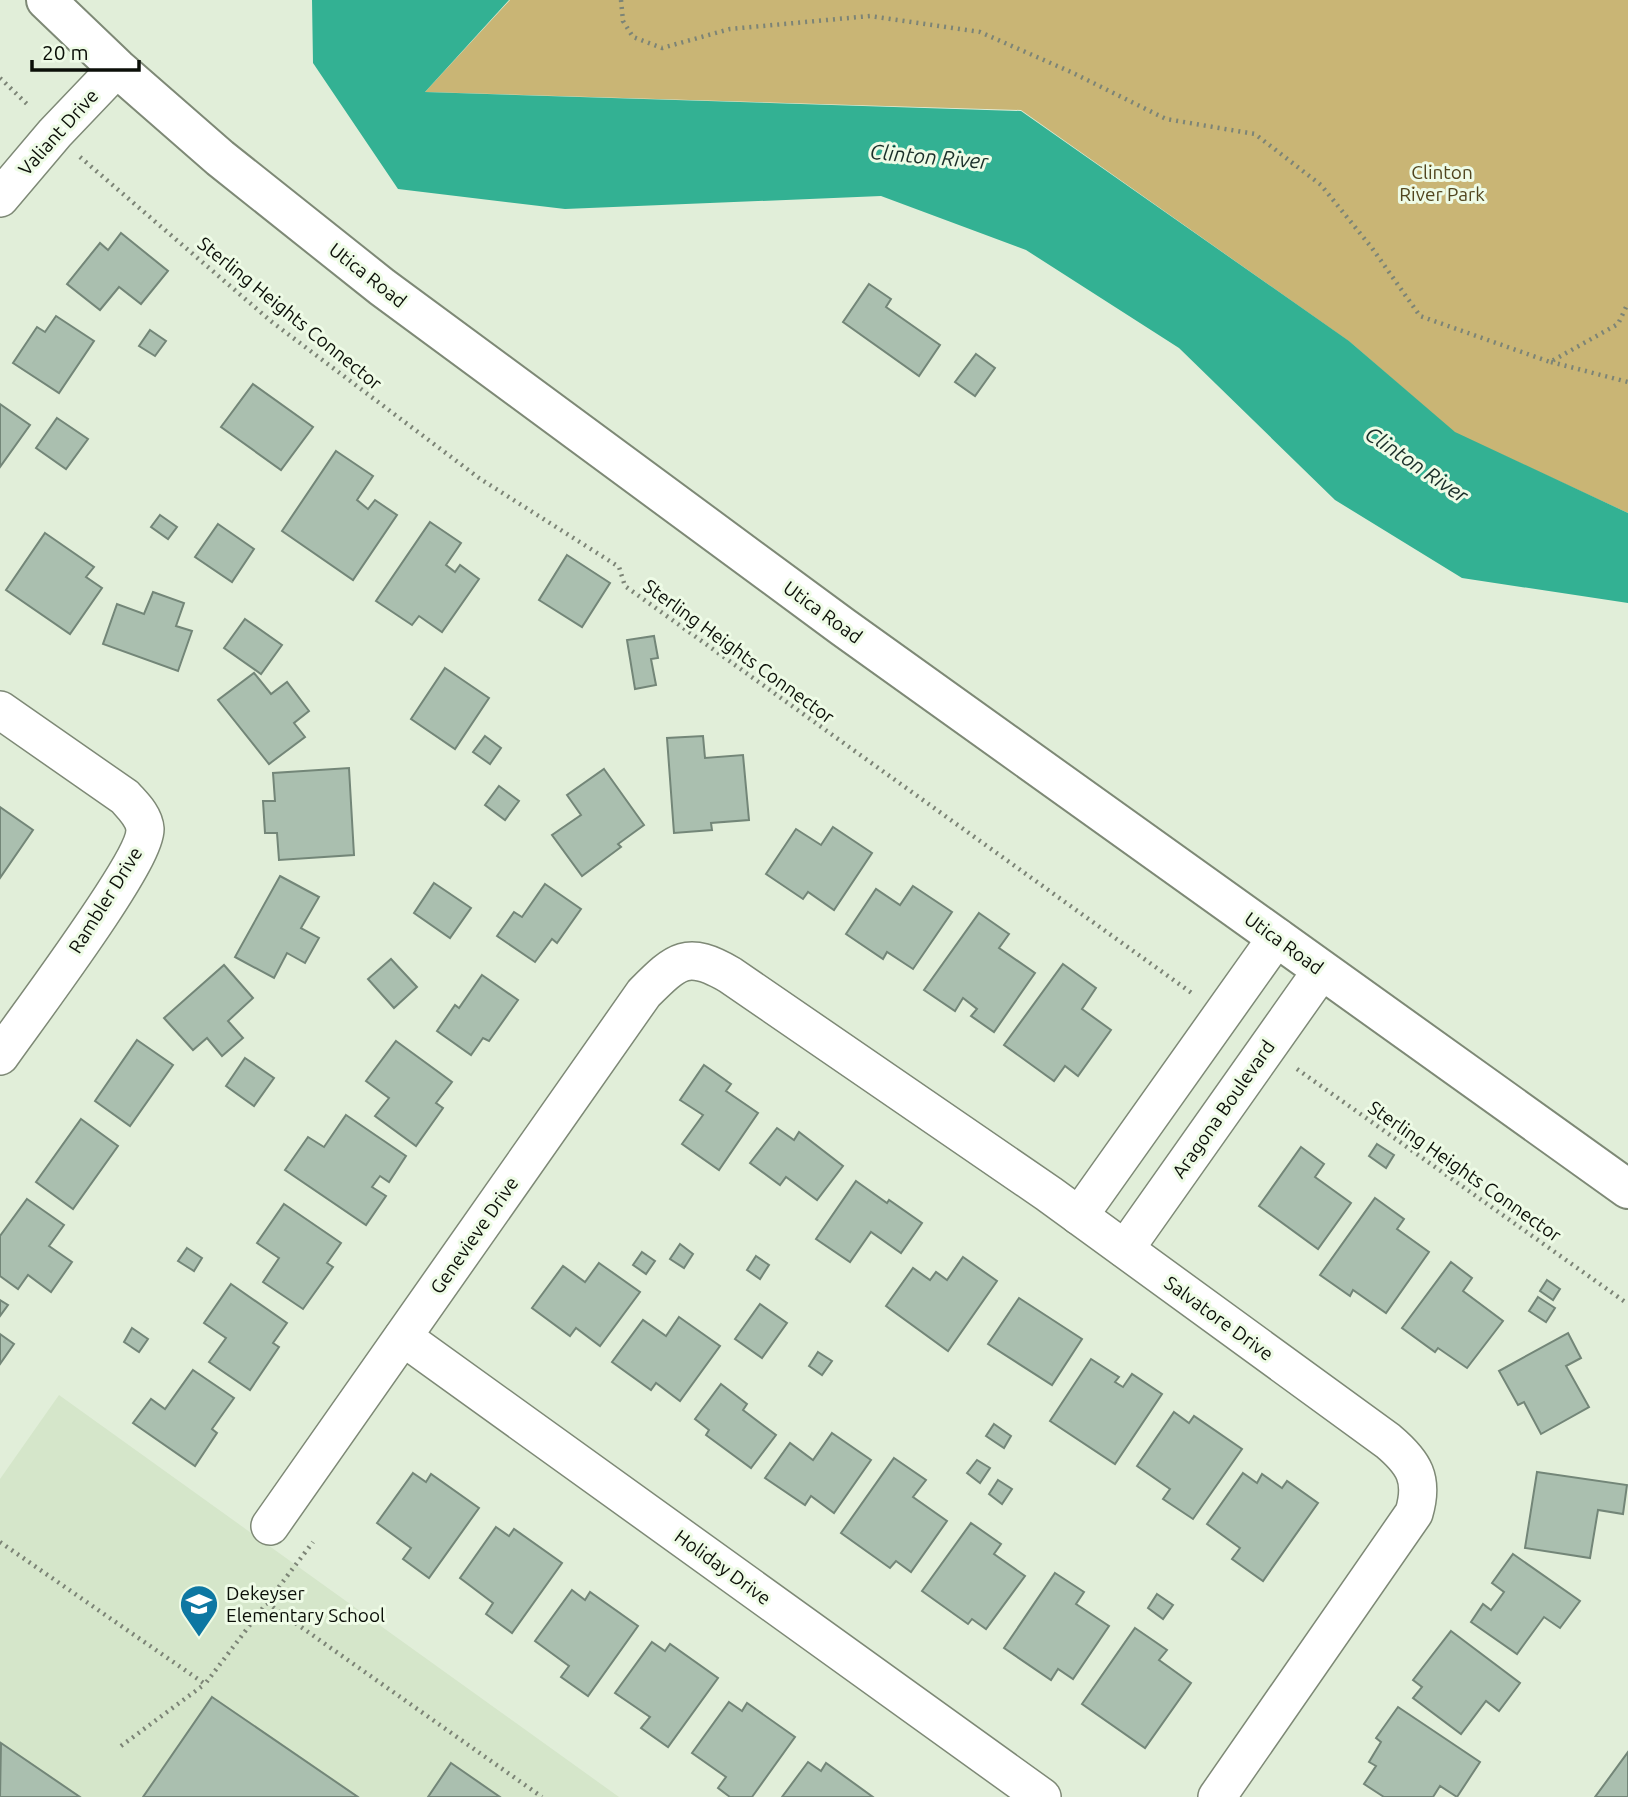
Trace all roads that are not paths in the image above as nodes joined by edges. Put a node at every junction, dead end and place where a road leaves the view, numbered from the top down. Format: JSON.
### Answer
{"nodes":[{"id":1,"x":46,"y":0,"type":"edge"},
{"id":2,"x":117,"y":68,"type":"junction"},
{"id":3,"x":0,"y":198,"type":"edge"},
{"id":4,"x":0,"y":710,"type":"edge"},
{"id":5,"x":1277,"y":937,"type":"junction"},
{"id":6,"x":692,"y":960,"type":"joint"},
{"id":7,"x":1322,"y":970,"type":"junction"},
{"id":8,"x":0,"y":1056,"type":"edge"},
{"id":9,"x":1628,"y":1189,"type":"edge"},
{"id":10,"x":1079,"y":1216,"type":"junction"},
{"id":11,"x":1125,"y":1249,"type":"junction"},
{"id":12,"x":403,"y":1337,"type":"junction"},
{"id":13,"x":270,"y":1526,"type":"dead end"},
{"id":14,"x":1042,"y":1797,"type":"edge"},
{"id":15,"x":1217,"y":1797,"type":"edge"}],
"edges":[{"from":1,"to":2,"type":"street","name":"Utica Road"},
{"from":2,"to":3,"type":"street","name":"Valiant Drive"},
{"from":2,"to":5,"type":"street","name":"Utica Road"},
{"from":4,"to":8,"type":"street","name":"Rambler Drive"},
{"from":5,"to":7,"type":"street","name":"Utica Road"},
{"from":5,"to":10,"type":"street"},
{"from":6,"to":10,"type":"street","name":"Salvatore Drive"},
{"from":6,"to":12,"type":"street","name":"Genevieve Drive"},
{"from":7,"to":9,"type":"street","name":"Utica Road"},
{"from":7,"to":11,"type":"street","name":"Aragona Boulevard"},
{"from":10,"to":11,"type":"street","name":"Salvatore Drive"},
{"from":11,"to":15,"type":"street","name":"Salvatore Drive"},
{"from":12,"to":13,"type":"street","name":"Genevieve Drive"},
{"from":12,"to":14,"type":"street","name":"Holiday Drive"}]}
